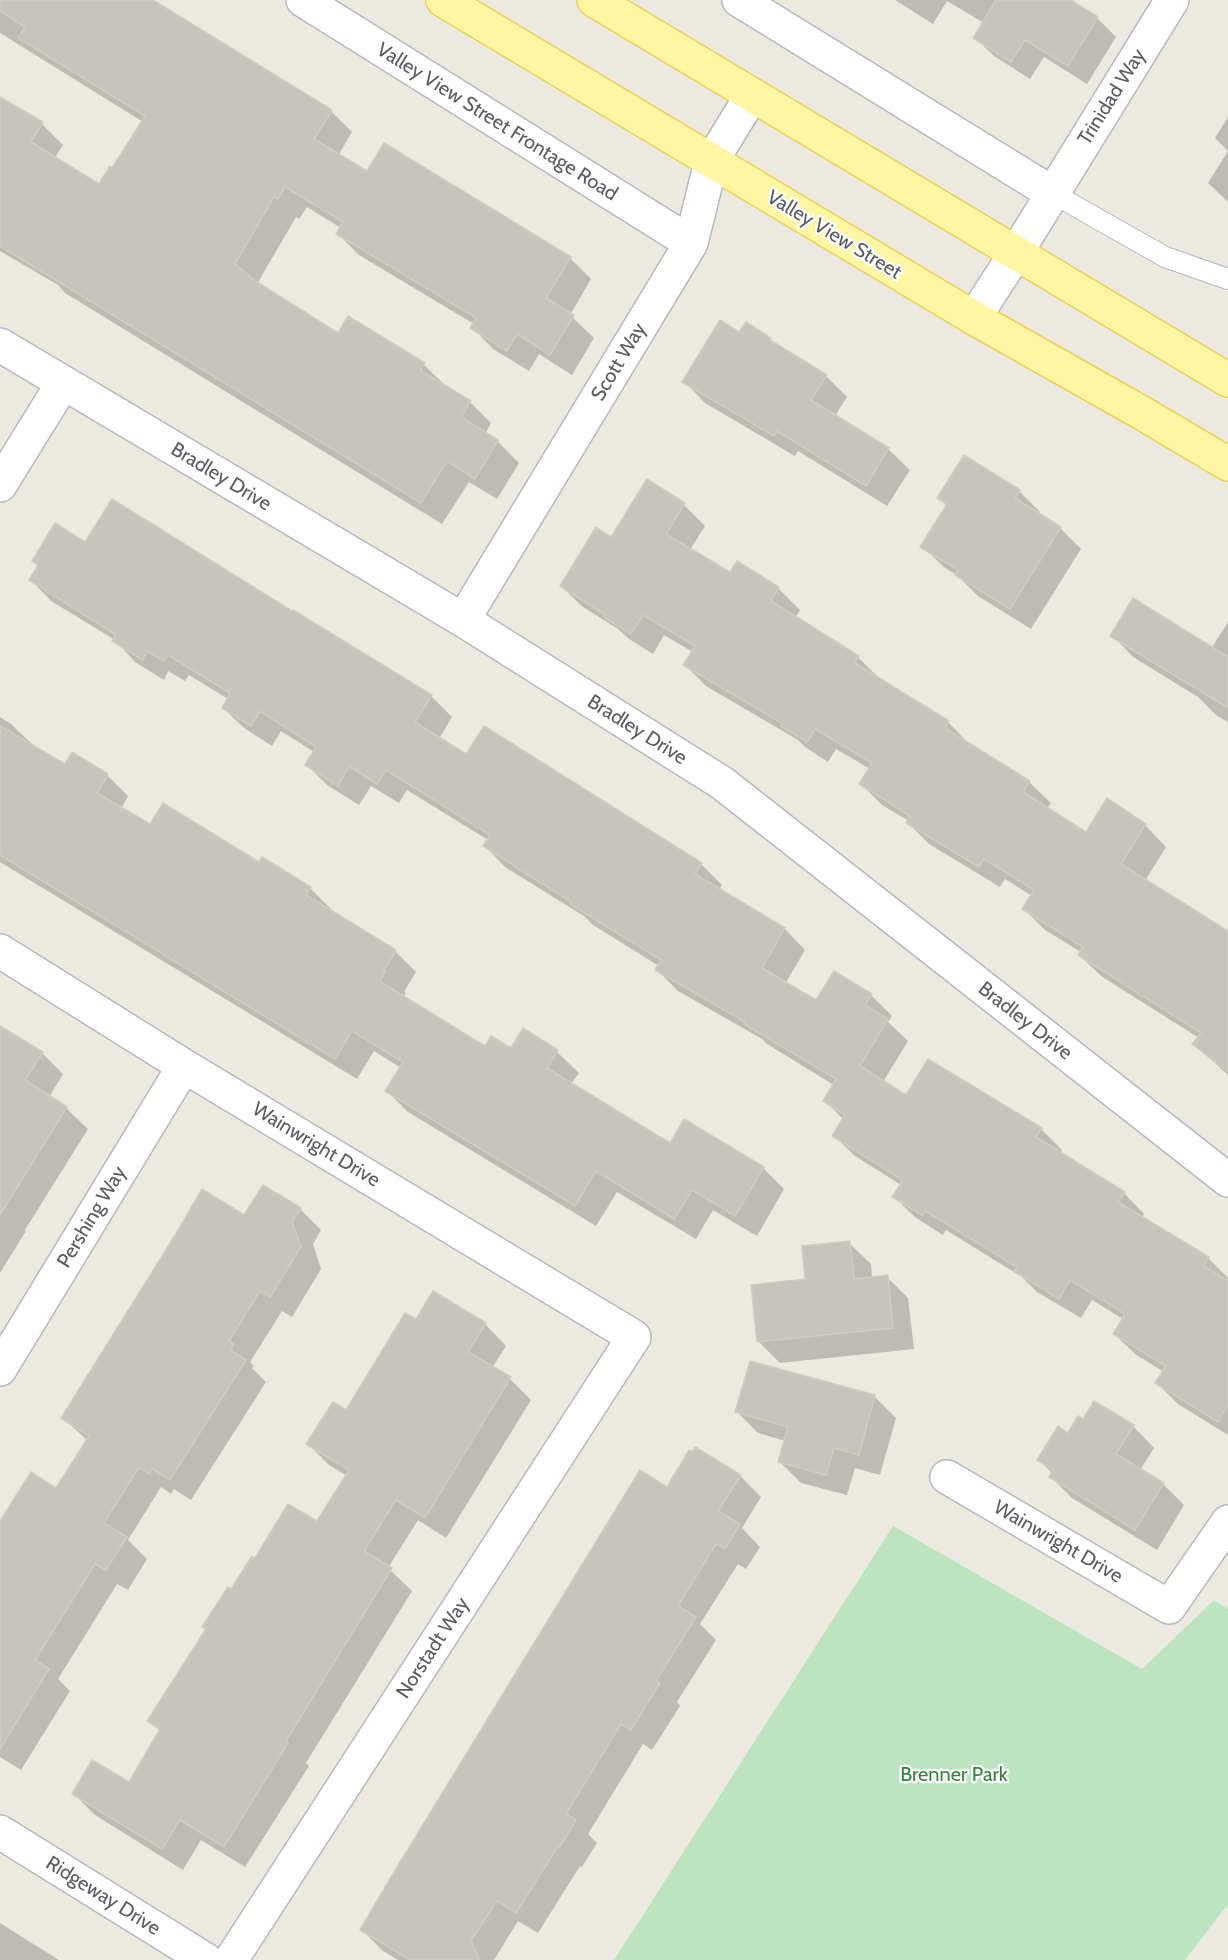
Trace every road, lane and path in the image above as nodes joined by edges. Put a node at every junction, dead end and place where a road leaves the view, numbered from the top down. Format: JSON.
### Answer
{"nodes":[{"id":1,"x":303,"y":0,"type":"edge"},
{"id":2,"x":443,"y":0,"type":"edge"},
{"id":3,"x":594,"y":0,"type":"edge"},
{"id":4,"x":739,"y":0,"type":"edge"},
{"id":5,"x":1172,"y":0,"type":"edge"},
{"id":6,"x":752,"y":95,"type":"junction"},
{"id":7,"x":711,"y":162,"type":"junction"},
{"id":8,"x":1052,"y":193,"type":"junction"},
{"id":9,"x":691,"y":243,"type":"junction"},
{"id":10,"x":1016,"y":252,"type":"junction"},
{"id":11,"x":1228,"y":279,"type":"edge"},
{"id":12,"x":974,"y":318,"type":"junction"},
{"id":13,"x":0,"y":345,"type":"edge"},
{"id":14,"x":1228,"y":380,"type":"edge"},
{"id":15,"x":63,"y":383,"type":"junction"},
{"id":16,"x":1228,"y":464,"type":"edge"},
{"id":17,"x":0,"y":485,"type":"edge"},
{"id":18,"x":463,"y":620,"type":"junction"},
{"id":19,"x":0,"y":951,"type":"edge"},
{"id":20,"x":184,"y":1066,"type":"junction"},
{"id":21,"x":1228,"y":1180,"type":"edge"},
{"id":22,"x":634,"y":1337,"type":"joint"},
{"id":23,"x":0,"y":1369,"type":"edge"},
{"id":24,"x":947,"y":1477,"type":"dead end"},
{"id":25,"x":1228,"y":1522,"type":"edge"},
{"id":26,"x":0,"y":1832,"type":"edge"},
{"id":27,"x":207,"y":1960,"type":"edge"},
{"id":28,"x":231,"y":1960,"type":"edge"}],
"edges":[{"from":1,"to":9,"type":"street","name":"Valley View Street Frontage Road"},
{"from":2,"to":7,"type":"main road","name":"Valley View Street"},
{"from":3,"to":6,"type":"main road"},
{"from":4,"to":8,"type":"street"},
{"from":5,"to":8,"type":"street","name":"Trinidad Way"},
{"from":6,"to":7,"type":"street","name":"Scott Way"},
{"from":6,"to":10,"type":"main road"},
{"from":7,"to":9,"type":"street","name":"Scott Way"},
{"from":7,"to":12,"type":"main road","name":"Valley View Street"},
{"from":8,"to":10,"type":"street","name":"Trinidad Way"},
{"from":8,"to":11,"type":"lane"},
{"from":9,"to":18,"type":"street","name":"Scott Way"},
{"from":10,"to":12,"type":"street","name":"Trinidad Way"},
{"from":10,"to":14,"type":"main road"},
{"from":12,"to":16,"type":"main road","name":"Valley View Street"},
{"from":13,"to":15,"type":"street","name":"Bradley Drive"},
{"from":15,"to":17,"type":"street"},
{"from":15,"to":18,"type":"street","name":"Bradley Drive"},
{"from":18,"to":21,"type":"street","name":"Bradley Drive"},
{"from":19,"to":20,"type":"street","name":"Wainwright Drive"},
{"from":20,"to":22,"type":"street","name":"Wainwright Drive"},
{"from":20,"to":23,"type":"street","name":"Pershing Way"},
{"from":22,"to":28,"type":"street","name":"Norstadt Way"},
{"from":24,"to":25,"type":"street","name":"Wainwright Drive"},
{"from":26,"to":27,"type":"street","name":"Ridgeway Drive"}]}
